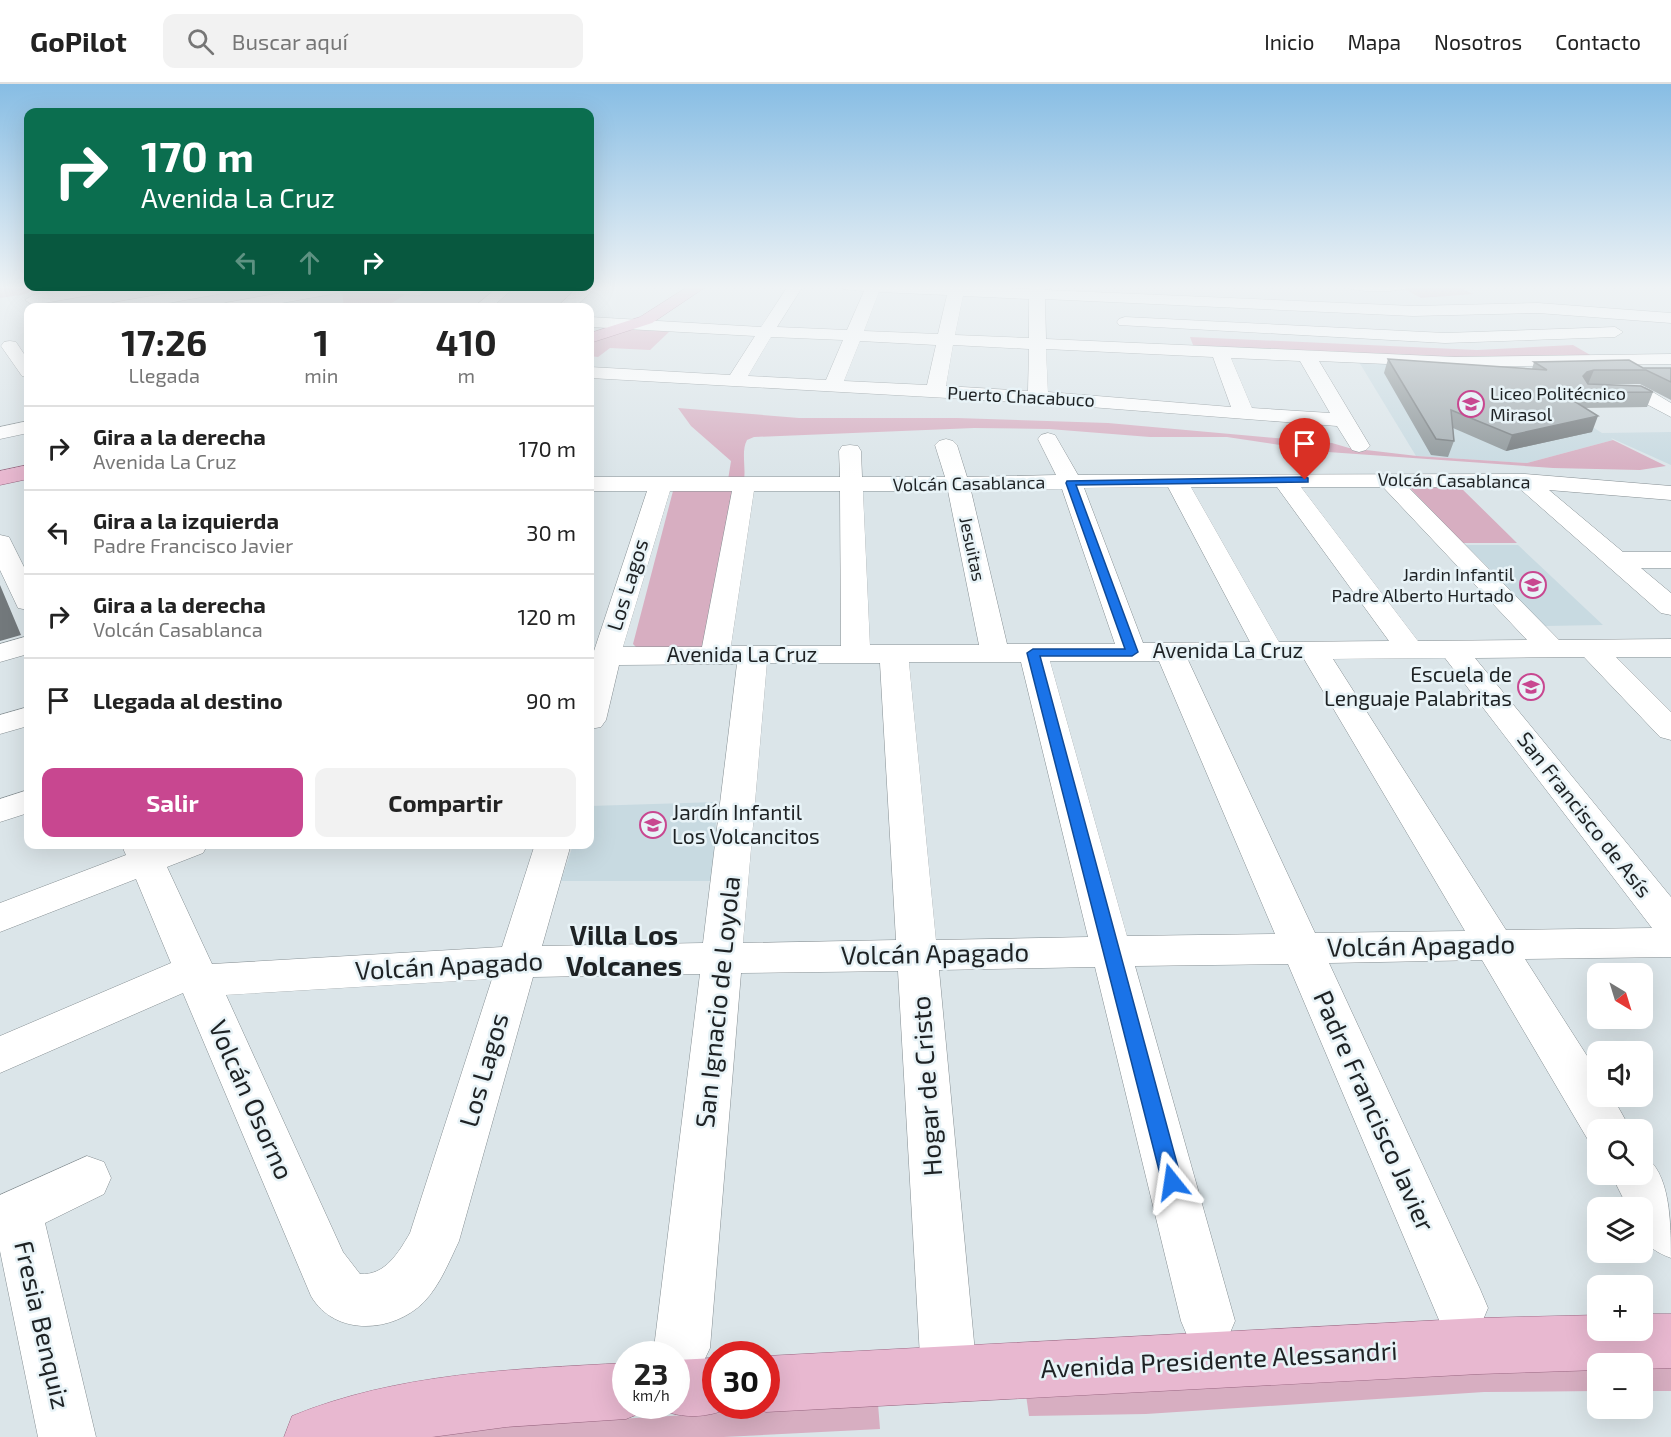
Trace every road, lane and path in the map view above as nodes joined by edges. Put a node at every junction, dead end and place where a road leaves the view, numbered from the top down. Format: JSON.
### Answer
{"nodes":[{"id":1,"x":7,"y":349,"type":"edge"},
{"id":2,"x":755,"y":349,"type":"edge"},
{"id":3,"x":848,"y":349,"type":"edge"},
{"id":4,"x":943,"y":349,"type":"edge"},
{"id":5,"x":1036,"y":349,"type":"edge"},
{"id":6,"x":1130,"y":349,"type":"edge"},
{"id":7,"x":1151,"y":349,"type":"edge"},
{"id":8,"x":1585,"y":349,"type":"edge"},
{"id":9,"x":1220,"y":353,"type":"junction"},
{"id":10,"x":1307,"y":357,"type":"junction"},
{"id":11,"x":1626,"y":359,"type":"junction"},
{"id":12,"x":1671,"y":359,"type":"edge"},
{"id":13,"x":651,"y":360,"type":"dead end"},
{"id":14,"x":1605,"y":360,"type":"junction"},
{"id":15,"x":1422,"y":361,"type":"junction"},
{"id":16,"x":24,"y":368,"type":"edge"},
{"id":17,"x":594,"y":373,"type":"edge"},
{"id":18,"x":1653,"y":375,"type":"edge"},
{"id":19,"x":636,"y":376,"type":"junction"},
{"id":20,"x":1503,"y":376,"type":"edge"},
{"id":21,"x":735,"y":381,"type":"junction"},
{"id":22,"x":833,"y":386,"type":"junction"},
{"id":23,"x":935,"y":392,"type":"junction"},
{"id":24,"x":1589,"y":392,"type":"edge"},
{"id":25,"x":1038,"y":397,"type":"junction"},
{"id":26,"x":1143,"y":404,"type":"junction"},
{"id":27,"x":1671,"y":411,"type":"edge"},
{"id":28,"x":1244,"y":414,"type":"junction"},
{"id":29,"x":1343,"y":420,"type":"junction"},
{"id":30,"x":24,"y":428,"type":"edge"},
{"id":31,"x":0,"y":433,"type":"edge"},
{"id":32,"x":1048,"y":439,"type":"dead end"},
{"id":33,"x":946,"y":445,"type":"dead end"},
{"id":34,"x":1359,"y":446,"type":"dead end"},
{"id":35,"x":850,"y":451,"type":"dead end"},
{"id":36,"x":24,"y":473,"type":"edge"},
{"id":37,"x":0,"y":478,"type":"edge"},
{"id":38,"x":1176,"y":480,"type":"junction"},
{"id":39,"x":1284,"y":480,"type":"junction"},
{"id":40,"x":1389,"y":480,"type":"junction"},
{"id":41,"x":1525,"y":481,"type":"junction"},
{"id":42,"x":1071,"y":483,"type":"junction"},
{"id":43,"x":594,"y":484,"type":"edge"},
{"id":44,"x":958,"y":484,"type":"junction"},
{"id":45,"x":660,"y":485,"type":"junction"},
{"id":46,"x":744,"y":485,"type":"junction"},
{"id":47,"x":852,"y":485,"type":"junction"},
{"id":48,"x":1671,"y":493,"type":"edge"},
{"id":49,"x":1616,"y":560,"type":"junction"},
{"id":50,"x":1671,"y":560,"type":"edge"},
{"id":51,"x":1671,"y":607,"type":"edge"},
{"id":52,"x":603,"y":638,"type":"edge"},
{"id":53,"x":24,"y":646,"type":"edge"},
{"id":54,"x":1591,"y":648,"type":"junction"},
{"id":55,"x":1671,"y":648,"type":"edge"},
{"id":56,"x":1551,"y":649,"type":"junction"},
{"id":57,"x":1410,"y":650,"type":"junction"},
{"id":58,"x":1453,"y":650,"type":"junction"},
{"id":59,"x":1269,"y":651,"type":"junction"},
{"id":60,"x":1313,"y":651,"type":"junction"},
{"id":61,"x":1151,"y":652,"type":"junction"},
{"id":62,"x":0,"y":653,"type":"edge"},
{"id":63,"x":1014,"y":653,"type":"junction"},
{"id":64,"x":874,"y":654,"type":"junction"},
{"id":65,"x":734,"y":655,"type":"junction"},
{"id":66,"x":594,"y":693,"type":"edge"},
{"id":67,"x":24,"y":717,"type":"edge"},
{"id":68,"x":0,"y":725,"type":"edge"},
{"id":69,"x":1671,"y":730,"type":"edge"},
{"id":70,"x":24,"y":802,"type":"edge"},
{"id":71,"x":0,"y":811,"type":"edge"},
{"id":72,"x":164,"y":849,"type":"edge"},
{"id":73,"x":551,"y":849,"type":"edge"},
{"id":74,"x":143,"y":853,"type":"edge"},
{"id":75,"x":0,"y":918,"type":"edge"},
{"id":76,"x":1671,"y":924,"type":"edge"},
{"id":77,"x":1671,"y":942,"type":"edge"},
{"id":78,"x":1496,"y":945,"type":"junction"},
{"id":79,"x":1302,"y":948,"type":"junction"},
{"id":80,"x":1110,"y":951,"type":"junction"},
{"id":81,"x":917,"y":955,"type":"junction"},
{"id":82,"x":722,"y":958,"type":"junction"},
{"id":83,"x":516,"y":962,"type":"junction"},
{"id":84,"x":197,"y":975,"type":"junction"},
{"id":85,"x":0,"y":1054,"type":"edge"},
{"id":86,"x":1601,"y":1119,"type":"edge"},
{"id":87,"x":87,"y":1178,"type":"dead end"},
{"id":88,"x":1642,"y":1185,"type":"edge"},
{"id":89,"x":8,"y":1216,"type":"edge"},
{"id":90,"x":1671,"y":1234,"type":"edge"},
{"id":91,"x":399,"y":1288,"type":"joint"},
{"id":92,"x":1461,"y":1308,"type":"dead end"},
{"id":93,"x":1208,"y":1321,"type":"dead end"},
{"id":94,"x":1671,"y":1341,"type":"edge"},
{"id":95,"x":691,"y":1374,"type":"edge"},
{"id":96,"x":949,"y":1374,"type":"junction"},
{"id":97,"x":780,"y":1383,"type":"edge"},
{"id":98,"x":612,"y":1392,"type":"edge"},
{"id":99,"x":67,"y":1437,"type":"edge"},
{"id":100,"x":313,"y":1437,"type":"edge"}],
"edges":[{"from":1,"to":16,"type":"street"},
{"from":2,"to":21,"type":"street"},
{"from":3,"to":22,"type":"street"},
{"from":4,"to":23,"type":"street"},
{"from":5,"to":25,"type":"street"},
{"from":6,"to":26,"type":"street"},
{"from":7,"to":9,"type":"street"},
{"from":8,"to":14,"type":"street"},
{"from":9,"to":10,"type":"street"},
{"from":9,"to":28,"type":"street"},
{"from":10,"to":15,"type":"street"},
{"from":10,"to":29,"type":"street"},
{"from":11,"to":12,"type":"street"},
{"from":11,"to":14,"type":"street"},
{"from":11,"to":18,"type":"street"},
{"from":13,"to":19,"type":"street"},
{"from":14,"to":15,"type":"street"},
{"from":15,"to":20,"type":"street"},
{"from":17,"to":19,"type":"street","name":"Puerto Chacabuco"},
{"from":19,"to":21,"type":"street","name":"Puerto Chacabuco"},
{"from":21,"to":22,"type":"street","name":"Puerto Chacabuco"},
{"from":22,"to":23,"type":"street","name":"Puerto Chacabuco"},
{"from":23,"to":25,"type":"street","name":"Puerto Chacabuco"},
{"from":24,"to":27,"type":"street"},
{"from":25,"to":26,"type":"street","name":"Puerto Chacabuco"},
{"from":26,"to":28,"type":"street","name":"Puerto Chacabuco"},
{"from":28,"to":29,"type":"street","name":"Puerto Chacabuco"},
{"from":29,"to":34,"type":"street"},
{"from":30,"to":31,"type":"street"},
{"from":32,"to":42,"type":"street","name":"Padre Francisco Javier"},
{"from":33,"to":44,"type":"street","name":"Jesuitas"},
{"from":35,"to":47,"type":"street","name":"Hogar de Cristo"},
{"from":36,"to":37,"type":"main road"},
{"from":38,"to":39,"type":"street","name":"Volcán Casablanca"},
{"from":38,"to":42,"type":"street","name":"Volcán Casablanca"},
{"from":38,"to":59,"type":"street"},
{"from":39,"to":40,"type":"street","name":"Volcán Casablanca"},
{"from":39,"to":57,"type":"street"},
{"from":40,"to":41,"type":"street","name":"Volcán Casablanca"},
{"from":40,"to":56,"type":"street"},
{"from":41,"to":48,"type":"street","name":"Volcán Casablanca"},
{"from":41,"to":49,"type":"street"},
{"from":42,"to":44,"type":"street","name":"Volcán Casablanca"},
{"from":42,"to":61,"type":"street","name":"Padre Francisco Javier"},
{"from":43,"to":45,"type":"street","name":"Volcán Casablanca"},
{"from":44,"to":47,"type":"street","name":"Volcán Casablanca"},
{"from":44,"to":63,"type":"street","name":"Jesuitas"},
{"from":45,"to":46,"type":"street","name":"Volcán Casablanca"},
{"from":45,"to":52,"type":"street","name":"Los Lagos"},
{"from":46,"to":47,"type":"street","name":"Volcán Casablanca"},
{"from":46,"to":65,"type":"street","name":"San Ignacio de Loyola"},
{"from":47,"to":64,"type":"street","name":"Hogar de Cristo"},
{"from":49,"to":50,"type":"street"},
{"from":49,"to":51,"type":"street"},
{"from":52,"to":65,"type":"street","name":"Avenida La Cruz"},
{"from":52,"to":66,"type":"street","name":"Los Lagos"},
{"from":53,"to":62,"type":"street"},
{"from":54,"to":55,"type":"street","name":"Avenida La Cruz"},
{"from":54,"to":56,"type":"street","name":"Avenida La Cruz"},
{"from":54,"to":69,"type":"street"},
{"from":56,"to":58,"type":"street","name":"Avenida La Cruz"},
{"from":57,"to":58,"type":"street","name":"Avenida La Cruz"},
{"from":57,"to":60,"type":"street","name":"Avenida La Cruz"},
{"from":58,"to":76,"type":"street","name":"San Francisco de Asís"},
{"from":59,"to":60,"type":"street","name":"Avenida La Cruz"},
{"from":59,"to":61,"type":"street","name":"Avenida La Cruz"},
{"from":60,"to":78,"type":"street"},
{"from":61,"to":63,"type":"street","name":"Avenida La Cruz"},
{"from":61,"to":79,"type":"street","name":"Padre Francisco Javier"},
{"from":63,"to":64,"type":"street","name":"Avenida La Cruz"},
{"from":63,"to":80,"type":"street","name":"Jesuitas"},
{"from":64,"to":65,"type":"street","name":"Avenida La Cruz"},
{"from":64,"to":81,"type":"street","name":"Hogar de Cristo"},
{"from":65,"to":82,"type":"street","name":"San Ignacio de Loyola"},
{"from":67,"to":68,"type":"street"},
{"from":70,"to":71,"type":"street"},
{"from":72,"to":74,"type":"street"},
{"from":73,"to":83,"type":"street","name":"Los Lagos"},
{"from":74,"to":75,"type":"street"},
{"from":74,"to":84,"type":"street","name":"Volcán Osorno"},
{"from":77,"to":78,"type":"street","name":"Volcán Apagado"},
{"from":78,"to":79,"type":"street","name":"Volcán Apagado"},
{"from":78,"to":86,"type":"street"},
{"from":79,"to":80,"type":"street","name":"Volcán Apagado"},
{"from":79,"to":92,"type":"street","name":"Padre Francisco Javier"},
{"from":80,"to":81,"type":"street","name":"Volcán Apagado"},
{"from":80,"to":93,"type":"street","name":"Jesuitas"},
{"from":81,"to":82,"type":"street","name":"Volcán Apagado"},
{"from":81,"to":96,"type":"street","name":"Hogar de Cristo"},
{"from":82,"to":83,"type":"street","name":"Volcán Apagado"},
{"from":82,"to":95,"type":"street","name":"San Ignacio de Loyola"},
{"from":83,"to":84,"type":"street","name":"Volcán Apagado"},
{"from":83,"to":91,"type":"street","name":"Los Lagos"},
{"from":84,"to":85,"type":"street","name":"Volcán Apagado"},
{"from":84,"to":91,"type":"street","name":"Volcán Osorno"},
{"from":87,"to":89,"type":"street"},
{"from":88,"to":90,"type":"street"},
{"from":89,"to":99,"type":"street","name":"Fresia Benquiz"},
{"from":94,"to":96,"type":"main road","name":"Avenida Presidente Alessandri"},
{"from":96,"to":97,"type":"main road","name":"Avenida Presidente Alessandri"},
{"from":98,"to":100,"type":"main road"}]}
